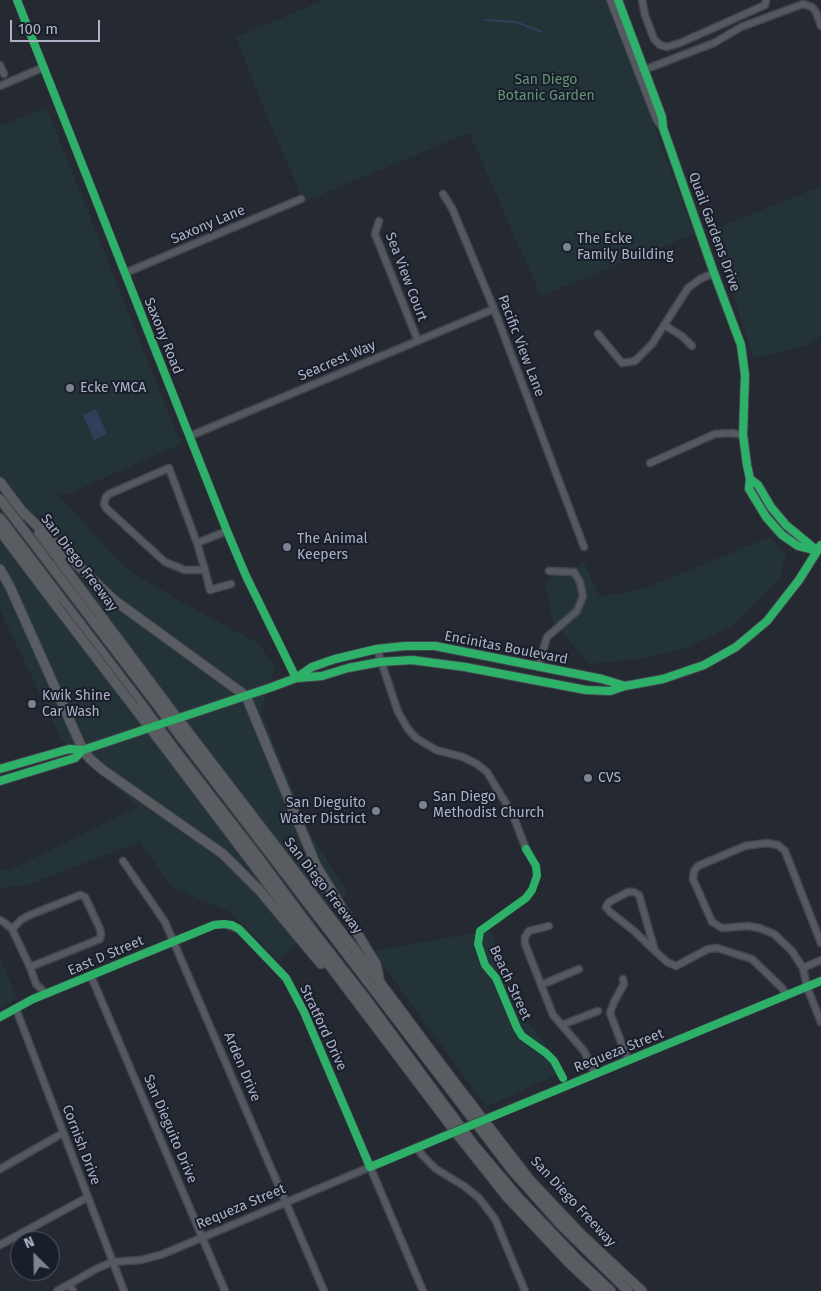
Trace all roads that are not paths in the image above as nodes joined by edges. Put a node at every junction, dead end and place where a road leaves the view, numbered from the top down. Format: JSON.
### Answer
{"nodes":[{"id":1,"x":17,"y":0,"type":"edge"},
{"id":2,"x":611,"y":0,"type":"edge"},
{"id":3,"x":618,"y":0,"type":"edge"},
{"id":4,"x":642,"y":0,"type":"edge"},
{"id":5,"x":766,"y":0,"type":"edge"},
{"id":6,"x":821,"y":26,"type":"edge"},
{"id":7,"x":0,"y":65,"type":"edge"},
{"id":8,"x":44,"y":67,"type":"junction"},
{"id":9,"x":641,"y":71,"type":"junction"},
{"id":10,"x":4,"y":74,"type":"dead end"},
{"id":11,"x":0,"y":86,"type":"edge"},
{"id":12,"x":443,"y":194,"type":"dead end"},
{"id":13,"x":302,"y":199,"type":"dead end"},
{"id":14,"x":378,"y":221,"type":"dead end"},
{"id":15,"x":714,"y":273,"type":"junction"},
{"id":16,"x":125,"y":274,"type":"junction"},
{"id":17,"x":494,"y":309,"type":"junction"},
{"id":18,"x":664,"y":325,"type":"junction"},
{"id":19,"x":598,"y":334,"type":"dead end"},
{"id":20,"x":418,"y":341,"type":"junction"},
{"id":21,"x":692,"y":346,"type":"dead end"},
{"id":22,"x":743,"y":435,"type":"junction"},
{"id":23,"x":190,"y":436,"type":"junction"},
{"id":24,"x":650,"y":463,"type":"dead end"},
{"id":25,"x":0,"y":482,"type":"edge"},
{"id":26,"x":0,"y":500,"type":"edge"},
{"id":27,"x":23,"y":512,"type":"junction"},
{"id":28,"x":0,"y":518,"type":"edge"},
{"id":29,"x":0,"y":531,"type":"edge"},
{"id":30,"x":227,"y":531,"type":"junction"},
{"id":31,"x":197,"y":543,"type":"junction"},
{"id":32,"x":584,"y":547,"type":"dead end"},
{"id":33,"x":820,"y":550,"type":"edge"},
{"id":34,"x":0,"y":569,"type":"edge"},
{"id":35,"x":205,"y":570,"type":"junction"},
{"id":36,"x":549,"y":571,"type":"dead end"},
{"id":37,"x":231,"y":584,"type":"dead end"},
{"id":38,"x":377,"y":649,"type":"junction"},
{"id":39,"x":380,"y":662,"type":"junction"},
{"id":40,"x":538,"y":667,"type":"junction"},
{"id":41,"x":296,"y":678,"type":"junction"},
{"id":42,"x":625,"y":686,"type":"junction"},
{"id":43,"x":246,"y":696,"type":"junction"},
{"id":44,"x":162,"y":705,"type":"junction"},
{"id":45,"x":184,"y":734,"type":"junction"},
{"id":46,"x":169,"y":747,"type":"junction"},
{"id":47,"x":83,"y":750,"type":"junction"},
{"id":48,"x":0,"y":770,"type":"edge"},
{"id":49,"x":0,"y":781,"type":"edge"},
{"id":50,"x":526,"y":848,"type":"dead end"},
{"id":51,"x":123,"y":861,"type":"dead end"},
{"id":52,"x":0,"y":920,"type":"edge"},
{"id":53,"x":224,"y":924,"type":"joint"},
{"id":54,"x":549,"y":926,"type":"dead end"},
{"id":55,"x":12,"y":929,"type":"junction"},
{"id":56,"x":174,"y":941,"type":"junction"},
{"id":57,"x":821,"y":943,"type":"edge"},
{"id":58,"x":655,"y":951,"type":"junction"},
{"id":59,"x":821,"y":960,"type":"edge"},
{"id":60,"x":30,"y":968,"type":"junction"},
{"id":61,"x":802,"y":968,"type":"junction"},
{"id":62,"x":579,"y":969,"type":"dead end"},
{"id":63,"x":91,"y":976,"type":"junction"},
{"id":64,"x":623,"y":979,"type":"dead end"},
{"id":65,"x":379,"y":981,"type":"junction"},
{"id":66,"x":821,"y":981,"type":"edge"},
{"id":67,"x":36,"y":984,"type":"junction"},
{"id":68,"x":541,"y":985,"type":"junction"},
{"id":69,"x":807,"y":987,"type":"junction"},
{"id":70,"x":46,"y":994,"type":"junction"},
{"id":71,"x":786,"y":995,"type":"junction"},
{"id":72,"x":33,"y":999,"type":"junction"},
{"id":73,"x":16,"y":1008,"type":"junction"},
{"id":74,"x":598,"y":1011,"type":"dead end"},
{"id":75,"x":0,"y":1017,"type":"edge"},
{"id":76,"x":821,"y":1022,"type":"edge"},
{"id":77,"x":562,"y":1025,"type":"junction"},
{"id":78,"x":401,"y":1060,"type":"junction"},
{"id":79,"x":628,"y":1060,"type":"junction"},
{"id":80,"x":595,"y":1074,"type":"junction"},
{"id":81,"x":63,"y":1133,"type":"junction"},
{"id":82,"x":418,"y":1147,"type":"junction"},
{"id":83,"x":370,"y":1167,"type":"junction"},
{"id":84,"x":0,"y":1169,"type":"edge"},
{"id":85,"x":88,"y":1197,"type":"junction"},
{"id":86,"x":286,"y":1202,"type":"junction"},
{"id":87,"x":202,"y":1237,"type":"junction"},
{"id":88,"x":0,"y":1245,"type":"edge"},
{"id":89,"x":112,"y":1262,"type":"junction"},
{"id":90,"x":69,"y":1284,"type":"junction"},
{"id":91,"x":57,"y":1291,"type":"edge"},
{"id":92,"x":73,"y":1291,"type":"edge"},
{"id":93,"x":124,"y":1291,"type":"edge"},
{"id":94,"x":225,"y":1291,"type":"edge"},
{"id":95,"x":324,"y":1291,"type":"edge"},
{"id":96,"x":423,"y":1291,"type":"edge"},
{"id":97,"x":524,"y":1291,"type":"edge"},
{"id":98,"x":599,"y":1291,"type":"edge"},
{"id":99,"x":611,"y":1291,"type":"edge"},
{"id":100,"x":628,"y":1291,"type":"edge"},
{"id":101,"x":642,"y":1291,"type":"edge"}],
"edges":[{"from":1,"to":8,"type":"street","name":"Saxony Road"},
{"from":2,"to":9,"type":"main road","name":"Quail Gardens Drive"},
{"from":3,"to":9,"type":"main road","name":"Quail Gardens Drive"},
{"from":4,"to":5,"type":"street"},
{"from":6,"to":9,"type":"street"},
{"from":7,"to":10,"type":"street"},
{"from":8,"to":11,"type":"street"},
{"from":8,"to":16,"type":"street","name":"Saxony Road"},
{"from":9,"to":15,"type":"main road","name":"Quail Gardens Drive"},
{"from":12,"to":17,"type":"street","name":"Pacific View Lane"},
{"from":13,"to":16,"type":"street","name":"Saxony Lane"},
{"from":14,"to":20,"type":"street","name":"Sea View Court"},
{"from":15,"to":18,"type":"street"},
{"from":15,"to":22,"type":"main road","name":"Quail Gardens Drive"},
{"from":16,"to":23,"type":"street","name":"Saxony Road"},
{"from":17,"to":20,"type":"street","name":"Seacrest Way"},
{"from":17,"to":32,"type":"street","name":"Pacific View Lane"},
{"from":18,"to":19,"type":"street"},
{"from":18,"to":21,"type":"street"},
{"from":20,"to":23,"type":"street","name":"Seacrest Way"},
{"from":22,"to":24,"type":"street"},
{"from":22,"to":33,"type":"main road","name":"Quail Gardens Drive"},
{"from":23,"to":30,"type":"street","name":"Saxony Road"},
{"from":25,"to":27,"type":"highway","name":"San Diego Freeway"},
{"from":26,"to":44,"type":"highway"},
{"from":27,"to":43,"type":"highway"},
{"from":27,"to":44,"type":"highway","name":"San Diego Freeway"},
{"from":28,"to":46,"type":"highway","bridge":true},
{"from":29,"to":46,"type":"highway","bridge":true},
{"from":30,"to":31,"type":"street"},
{"from":30,"to":41,"type":"street","name":"Saxony Road"},
{"from":31,"to":35,"type":"street"},
{"from":31,"to":35,"type":"street"},
{"from":33,"to":42,"type":"main road","name":"Encinitas Boulevard"},
{"from":34,"to":47,"type":"highway"},
{"from":35,"to":37,"type":"street"},
{"from":36,"to":40,"type":"street"},
{"from":38,"to":39,"type":"street"},
{"from":38,"to":40,"type":"main road","name":"Encinitas Boulevard"},
{"from":38,"to":41,"type":"main road","name":"Encinitas Boulevard"},
{"from":39,"to":41,"type":"main road","name":"Encinitas Boulevard"},
{"from":39,"to":42,"type":"main road","name":"Encinitas Boulevard"},
{"from":39,"to":50,"type":"street"},
{"from":40,"to":42,"type":"main road","name":"Encinitas Boulevard"},
{"from":41,"to":43,"type":"main road","name":"Encinitas Boulevard"},
{"from":43,"to":47,"type":"main road","name":"Encinitas Boulevard"},
{"from":43,"to":65,"type":"highway"},
{"from":44,"to":45,"type":"highway","name":"San Diego Freeway","bridge":true},
{"from":45,"to":65,"type":"highway","name":"San Diego Freeway"},
{"from":45,"to":100,"type":"highway"},
{"from":46,"to":78,"type":"highway"},
{"from":46,"to":99,"type":"highway"},
{"from":47,"to":48,"type":"main road","name":"Encinitas Boulevard"},
{"from":47,"to":49,"type":"main road","name":"Encinitas Boulevard"},
{"from":47,"to":78,"type":"highway"},
{"from":51,"to":56,"type":"street","name":"Arden Drive"},
{"from":52,"to":55,"type":"street"},
{"from":53,"to":56,"type":"street","name":"East D Street"},
{"from":53,"to":83,"type":"street","name":"Stratford Drive"},
{"from":54,"to":68,"type":"street","name":"Beach Street"},
{"from":55,"to":60,"type":"street"},
{"from":55,"to":60,"type":"street"},
{"from":56,"to":63,"type":"street","name":"East D Street"},
{"from":56,"to":86,"type":"street","name":"Arden Drive"},
{"from":57,"to":61,"type":"street"},
{"from":58,"to":58,"type":"street"},
{"from":58,"to":71,"type":"street"},
{"from":59,"to":61,"type":"street"},
{"from":60,"to":67,"type":"street"},
{"from":61,"to":69,"type":"street"},
{"from":62,"to":68,"type":"street"},
{"from":63,"to":70,"type":"street","name":"East D Street"},
{"from":63,"to":87,"type":"street","name":"San Dieguito Drive"},
{"from":64,"to":79,"type":"street"},
{"from":65,"to":101,"type":"highway","name":"San Diego Freeway"},
{"from":66,"to":69,"type":"street","name":"Requeza Street"},
{"from":67,"to":70,"type":"street"},
{"from":67,"to":72,"type":"street"},
{"from":68,"to":77,"type":"street","name":"Beach Street"},
{"from":69,"to":71,"type":"street","name":"Requeza Street"},
{"from":69,"to":76,"type":"street"},
{"from":70,"to":72,"type":"street","name":"East D Street"},
{"from":71,"to":79,"type":"street","name":"Requeza Street"},
{"from":72,"to":73,"type":"street","name":"East D Street"},
{"from":73,"to":75,"type":"street","name":"East D Street"},
{"from":73,"to":81,"type":"street","name":"Cornish Drive"},
{"from":74,"to":77,"type":"street"},
{"from":77,"to":80,"type":"street","name":"Beach Street"},
{"from":78,"to":98,"type":"highway"},
{"from":79,"to":80,"type":"street","name":"Requeza Street"},
{"from":80,"to":82,"type":"street","name":"Requeza Street","bridge":true},
{"from":81,"to":84,"type":"street"},
{"from":81,"to":85,"type":"street","name":"Cornish Drive"},
{"from":82,"to":83,"type":"street","name":"Requeza Street"},
{"from":82,"to":97,"type":"street"},
{"from":83,"to":86,"type":"street","name":"Requeza Street"},
{"from":83,"to":96,"type":"street","name":"Stratford Drive"},
{"from":85,"to":88,"type":"street"},
{"from":85,"to":89,"type":"street","name":"Cornish Drive"},
{"from":86,"to":87,"type":"street","name":"Requeza Street"},
{"from":86,"to":95,"type":"street","name":"Arden Drive"},
{"from":87,"to":89,"type":"street","name":"Requeza Street"},
{"from":87,"to":94,"type":"street","name":"San Dieguito Drive"},
{"from":89,"to":90,"type":"street"},
{"from":89,"to":93,"type":"street","name":"Cornish Drive"},
{"from":90,"to":91,"type":"street"},
{"from":90,"to":92,"type":"street"}]}
